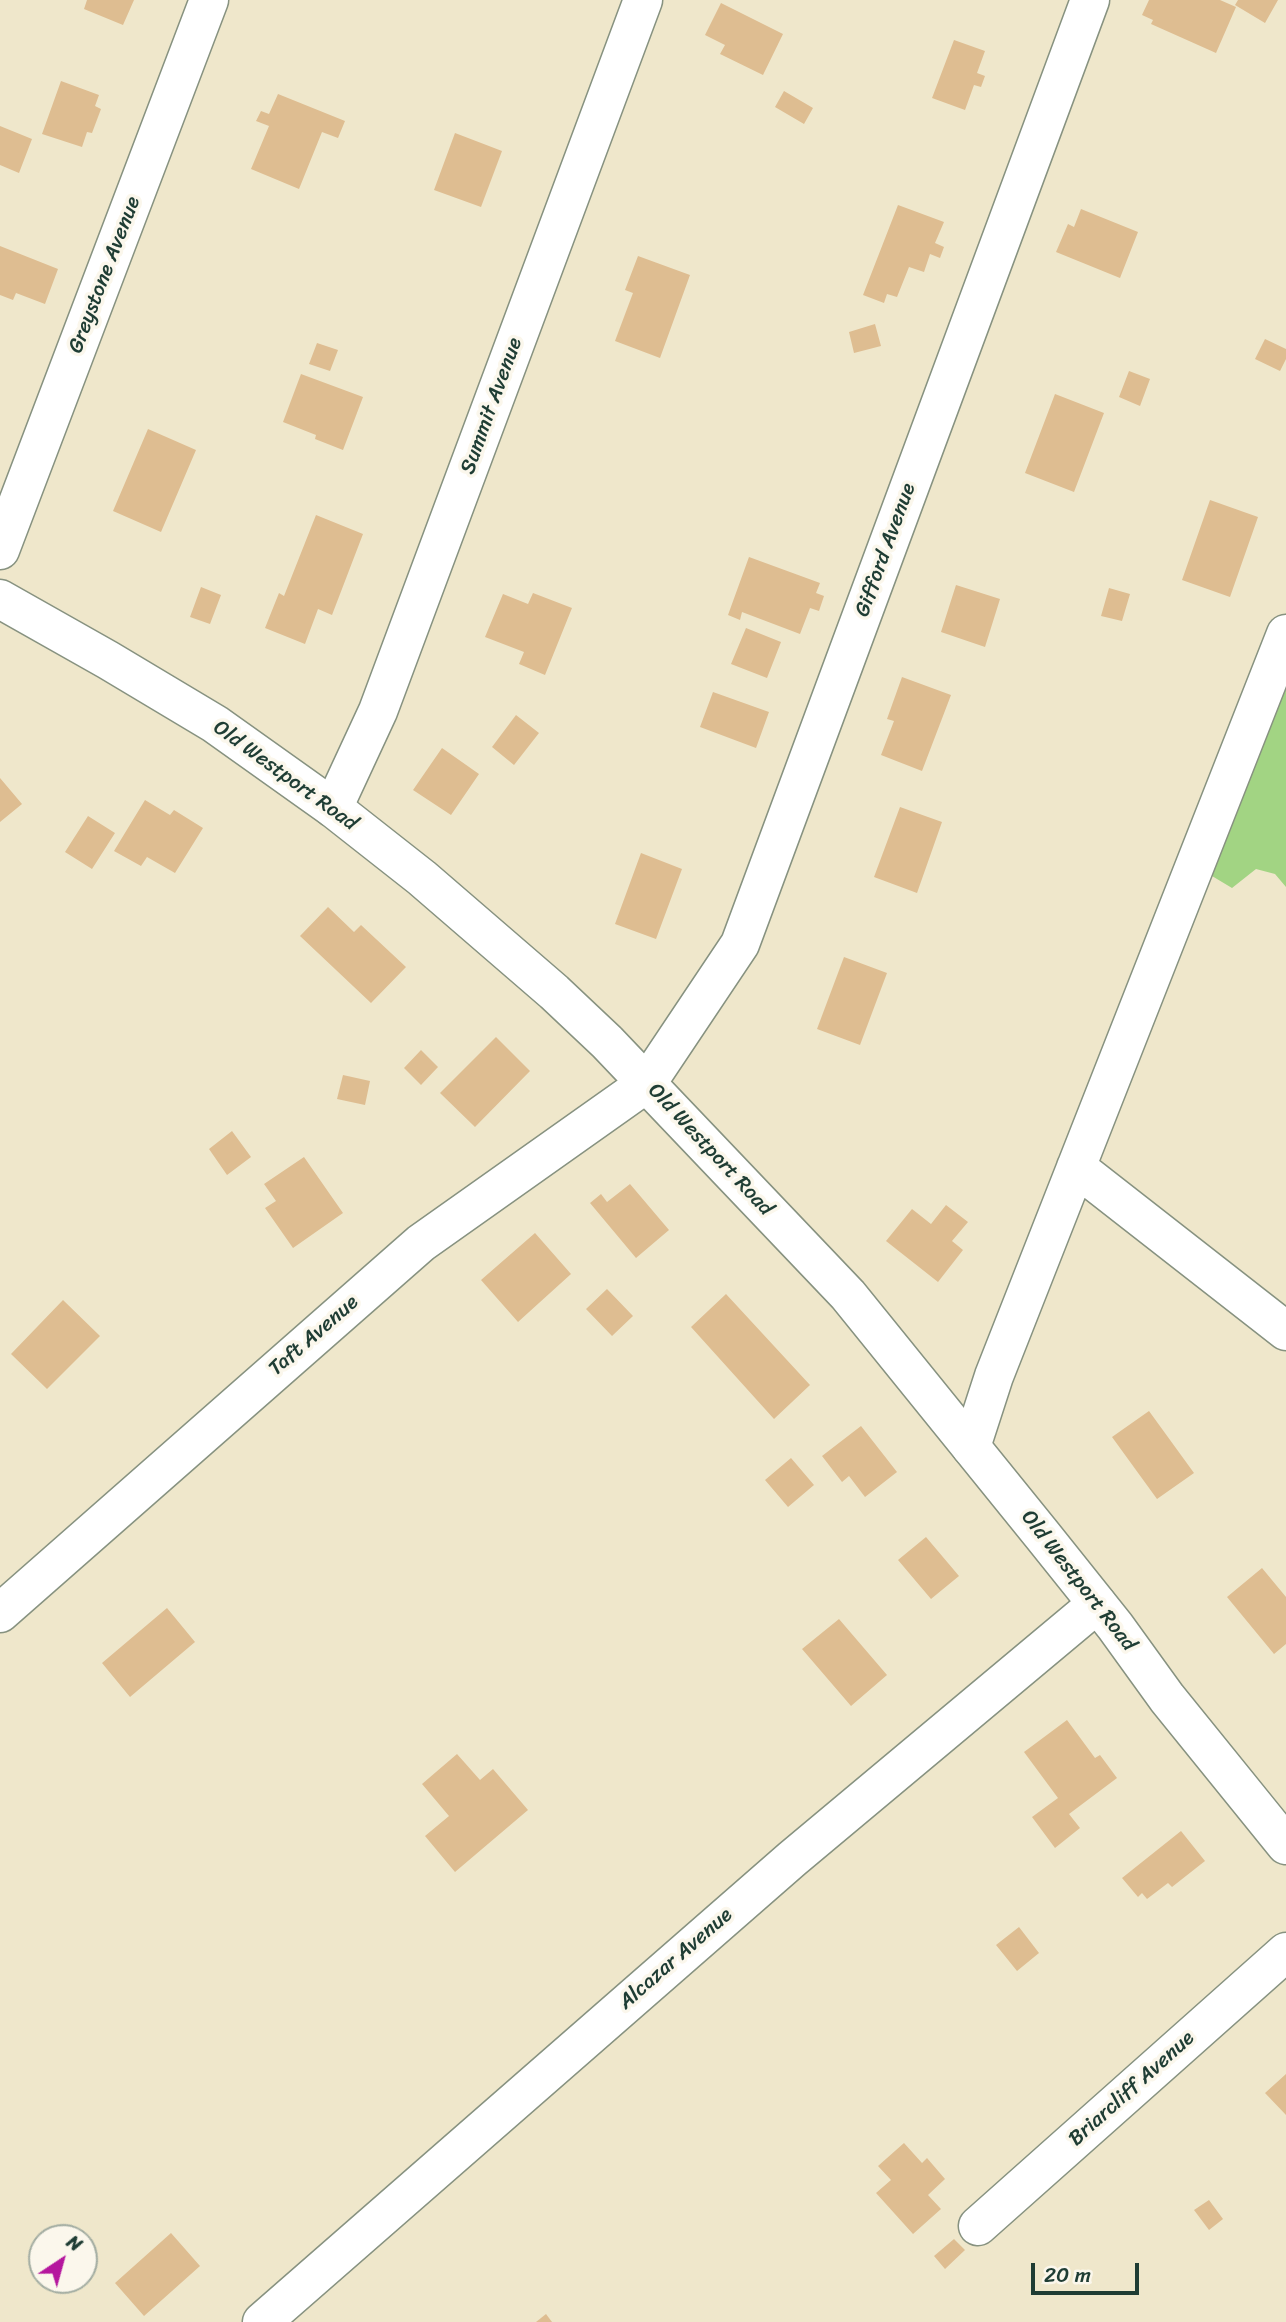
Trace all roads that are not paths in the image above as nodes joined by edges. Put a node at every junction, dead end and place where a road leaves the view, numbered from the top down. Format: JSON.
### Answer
{"nodes":[{"id":1,"x":209,"y":0,"type":"edge"},
{"id":2,"x":643,"y":0,"type":"edge"},
{"id":3,"x":1090,"y":0,"type":"edge"},
{"id":4,"x":0,"y":550,"type":"edge"},
{"id":5,"x":0,"y":599,"type":"edge"},
{"id":6,"x":1286,"y":634,"type":"edge"},
{"id":7,"x":333,"y":808,"type":"junction"},
{"id":8,"x":647,"y":1083,"type":"junction"},
{"id":9,"x":1076,"y":1167,"type":"junction"},
{"id":10,"x":1286,"y":1331,"type":"edge"},
{"id":11,"x":971,"y":1447,"type":"junction"},
{"id":12,"x":1097,"y":1604,"type":"junction"},
{"id":13,"x":0,"y":1613,"type":"edge"},
{"id":14,"x":1286,"y":1845,"type":"edge"},
{"id":15,"x":1286,"y":1952,"type":"edge"},
{"id":16,"x":978,"y":2226,"type":"dead end"},
{"id":17,"x":262,"y":2322,"type":"edge"}],
"edges":[{"from":1,"to":4,"type":"street","name":"Greystone Avenue"},
{"from":2,"to":7,"type":"street","name":"Summit Avenue"},
{"from":3,"to":8,"type":"street","name":"Gifford Avenue"},
{"from":5,"to":7,"type":"street","name":"Old Westport Road"},
{"from":6,"to":9,"type":"street"},
{"from":7,"to":8,"type":"street","name":"Old Westport Road"},
{"from":8,"to":11,"type":"street","name":"Old Westport Road"},
{"from":8,"to":13,"type":"street","name":"Taft Avenue"},
{"from":9,"to":10,"type":"street"},
{"from":9,"to":11,"type":"street"},
{"from":11,"to":12,"type":"street","name":"Old Westport Road"},
{"from":12,"to":14,"type":"street","name":"Old Westport Road"},
{"from":12,"to":17,"type":"street","name":"Alcazar Avenue"},
{"from":15,"to":16,"type":"street","name":"Briarcliff Avenue"}]}
